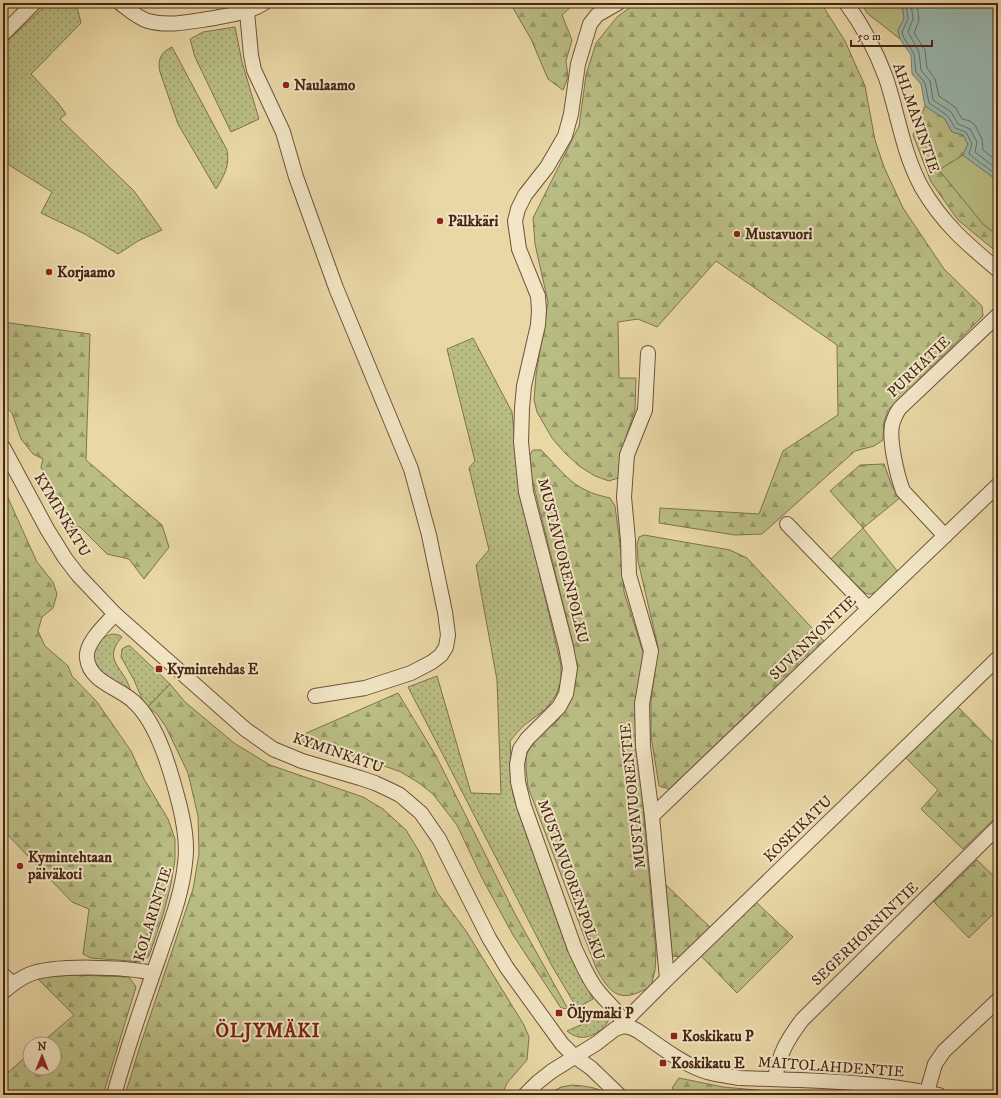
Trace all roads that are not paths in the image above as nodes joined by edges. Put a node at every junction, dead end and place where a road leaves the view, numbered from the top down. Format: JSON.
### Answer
{"nodes":[{"id":1,"x":34,"y":3,"type":"edge"},
{"id":2,"x":120,"y":3,"type":"edge"},
{"id":3,"x":264,"y":3,"type":"edge"},
{"id":4,"x":618,"y":3,"type":"edge"},
{"id":5,"x":846,"y":3,"type":"edge"},
{"id":6,"x":247,"y":12,"type":"junction"},
{"id":7,"x":3,"y":34,"type":"edge"},
{"id":8,"x":998,"y":270,"type":"edge"},
{"id":9,"x":998,"y":315,"type":"edge"},
{"id":10,"x":648,"y":353,"type":"dead end"},
{"id":11,"x":3,"y":447,"type":"edge"},
{"id":12,"x":998,"y":485,"type":"edge"},
{"id":13,"x":787,"y":524,"type":"dead end"},
{"id":14,"x":945,"y":536,"type":"junction"},
{"id":15,"x":868,"y":608,"type":"junction"},
{"id":16,"x":115,"y":614,"type":"junction"},
{"id":17,"x":998,"y":658,"type":"edge"},
{"id":18,"x":315,"y":696,"type":"dead end"},
{"id":19,"x":652,"y":816,"type":"junction"},
{"id":20,"x":998,"y":827,"type":"edge"},
{"id":21,"x":153,"y":973,"type":"junction"},
{"id":22,"x":667,"y":979,"type":"junction"},
{"id":23,"x":6,"y":984,"type":"edge"},
{"id":24,"x":998,"y":1000,"type":"edge"},
{"id":25,"x":624,"y":1026,"type":"junction"},
{"id":26,"x":574,"y":1056,"type":"junction"},
{"id":27,"x":775,"y":1079,"type":"junction"},
{"id":28,"x":933,"y":1094,"type":"edge"},
{"id":29,"x":114,"y":1095,"type":"edge"},
{"id":30,"x":525,"y":1095,"type":"edge"},
{"id":31,"x":619,"y":1095,"type":"edge"}],
"edges":[{"from":1,"to":7,"type":"street"},
{"from":2,"to":6,"type":"street"},
{"from":3,"to":6,"type":"street"},
{"from":4,"to":25,"type":"street","name":"MUSTAVUORENPOLKU"},
{"from":5,"to":8,"type":"street","name":"AHLMANINTIE"},
{"from":6,"to":18,"type":"street"},
{"from":9,"to":14,"type":"street","name":"PURHATIE"},
{"from":10,"to":19,"type":"street","name":"MUSTAVUORENTIE"},
{"from":11,"to":16,"type":"street","name":"KYMINKATU"},
{"from":12,"to":14,"type":"street","name":"SUVANNONTIE"},
{"from":13,"to":15,"type":"street"},
{"from":14,"to":15,"type":"street","name":"SUVANNONTIE"},
{"from":15,"to":19,"type":"street","name":"SUVANNONTIE"},
{"from":16,"to":21,"type":"street","name":"KOLARINTIE"},
{"from":16,"to":26,"type":"street","name":"KYMINKATU"},
{"from":17,"to":22,"type":"street","name":"KOSKIKATU"},
{"from":19,"to":22,"type":"street","name":"MUSTAVUORENTIE"},
{"from":20,"to":27,"type":"street","name":"SEGERHORNINTIE"},
{"from":21,"to":23,"type":"street"},
{"from":21,"to":29,"type":"street","name":"KOLARINTIE"},
{"from":22,"to":25,"type":"street","name":"KOSKIKATU"},
{"from":24,"to":28,"type":"street"},
{"from":25,"to":26,"type":"street"},
{"from":25,"to":27,"type":"street","name":"MAITOLAHDENTIE"},
{"from":26,"to":30,"type":"street"},
{"from":26,"to":31,"type":"street","name":"KYMINKATU"},
{"from":27,"to":28,"type":"street","name":"MAITOLAHDENTIE"}]}
